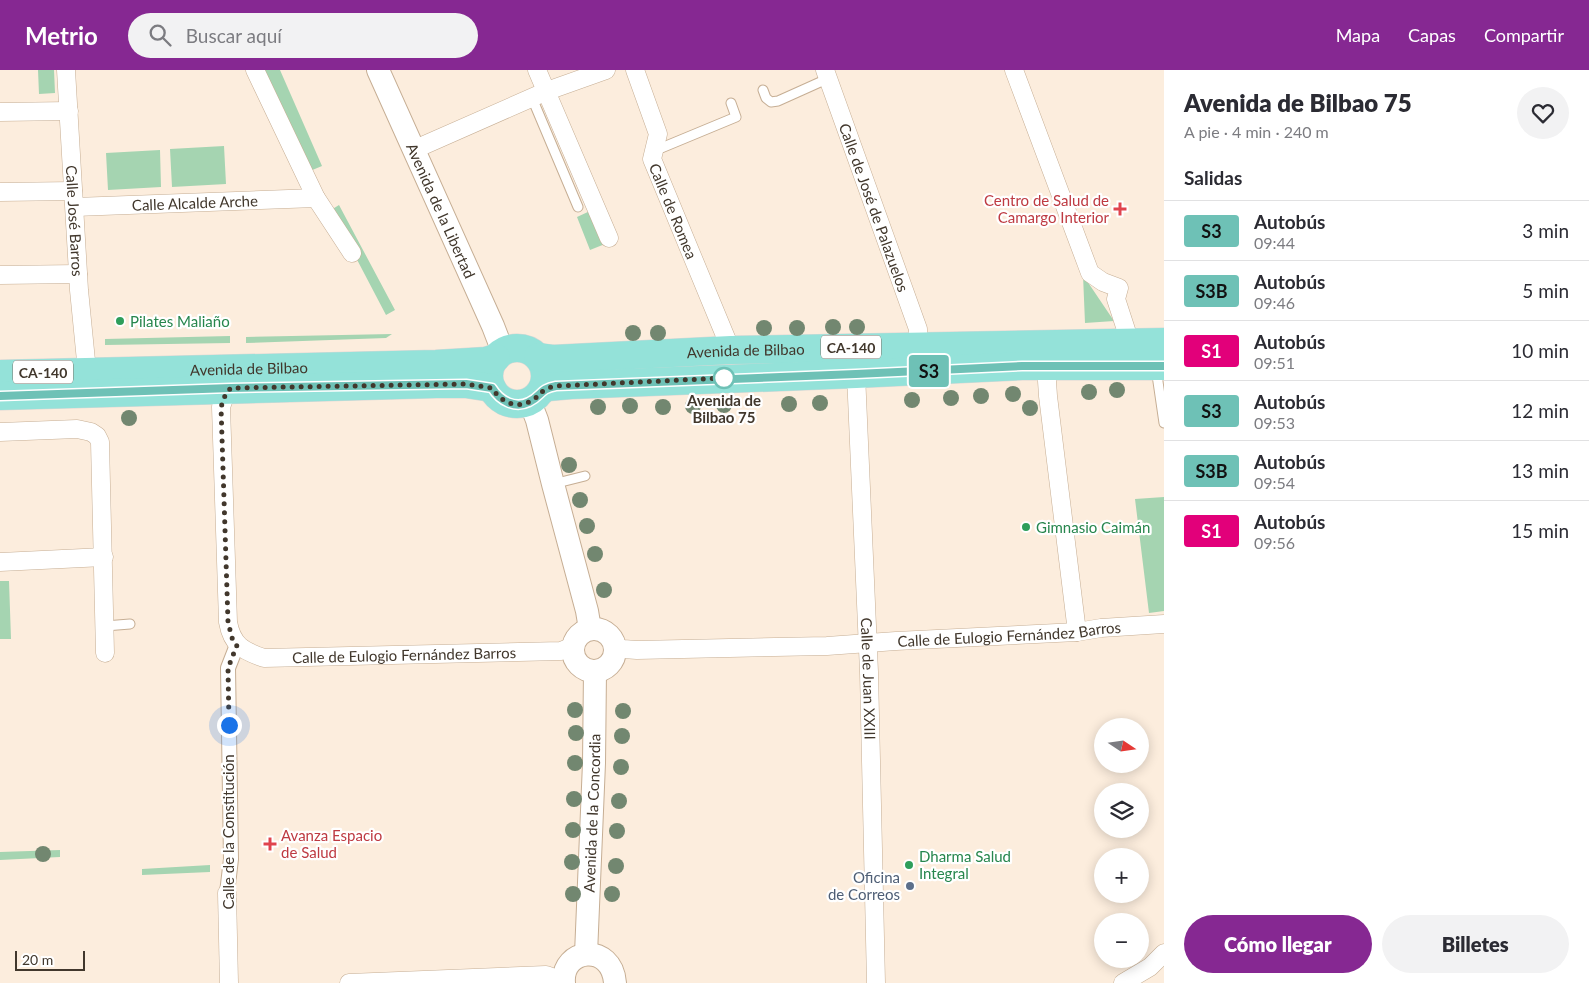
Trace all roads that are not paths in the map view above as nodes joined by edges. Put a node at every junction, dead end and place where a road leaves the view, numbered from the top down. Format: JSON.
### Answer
{"nodes":[{"id":1,"x":66,"y":70,"type":"edge"},
{"id":2,"x":255,"y":70,"type":"edge"},
{"id":3,"x":378,"y":70,"type":"edge"},
{"id":4,"x":537,"y":70,"type":"edge"},
{"id":5,"x":606,"y":70,"type":"edge"},
{"id":6,"x":635,"y":70,"type":"edge"},
{"id":7,"x":1014,"y":70,"type":"edge"},
{"id":8,"x":826,"y":75,"type":"edge"},
{"id":9,"x":763,"y":90,"type":"dead end"},
{"id":10,"x":539,"y":94,"type":"junction"},
{"id":11,"x":731,"y":103,"type":"dead end"},
{"id":12,"x":69,"y":111,"type":"junction"},
{"id":13,"x":0,"y":112,"type":"edge"},
{"id":14,"x":413,"y":150,"type":"junction"},
{"id":15,"x":654,"y":151,"type":"junction"},
{"id":16,"x":0,"y":192,"type":"edge"},
{"id":17,"x":316,"y":198,"type":"junction"},
{"id":18,"x":74,"y":199,"type":"junction"},
{"id":19,"x":578,"y":208,"type":"dead end"},
{"id":20,"x":609,"y":238,"type":"dead end"},
{"id":21,"x":352,"y":253,"type":"dead end"},
{"id":22,"x":78,"y":274,"type":"junction"},
{"id":23,"x":0,"y":275,"type":"edge"},
{"id":24,"x":1130,"y":342,"type":"junction"},
{"id":25,"x":918,"y":346,"type":"junction"},
{"id":26,"x":731,"y":350,"type":"junction"},
{"id":27,"x":500,"y":355,"type":"junction"},
{"id":28,"x":538,"y":357,"type":"junction"},
{"id":29,"x":1161,"y":358,"type":"edge"},
{"id":30,"x":1046,"y":366,"type":"junction"},
{"id":31,"x":86,"y":371,"type":"junction"},
{"id":32,"x":0,"y":374,"type":"edge"},
{"id":33,"x":856,"y":374,"type":"junction"},
{"id":34,"x":231,"y":388,"type":"junction"},
{"id":35,"x":492,"y":388,"type":"junction"},
{"id":36,"x":0,"y":396,"type":"edge"},
{"id":37,"x":536,"y":396,"type":"junction"},
{"id":38,"x":1164,"y":423,"type":"edge"},
{"id":39,"x":0,"y":432,"type":"edge"},
{"id":40,"x":585,"y":476,"type":"dead end"},
{"id":41,"x":553,"y":484,"type":"junction"},
{"id":42,"x":104,"y":557,"type":"junction"},
{"id":43,"x":0,"y":562,"type":"edge"},
{"id":44,"x":130,"y":624,"type":"dead end"},
{"id":45,"x":1164,"y":624,"type":"edge"},
{"id":46,"x":105,"y":626,"type":"junction"},
{"id":47,"x":590,"y":629,"type":"junction"},
{"id":48,"x":1077,"y":632,"type":"junction"},
{"id":49,"x":868,"y":643,"type":"junction"},
{"id":50,"x":237,"y":645,"type":"junction"},
{"id":51,"x":573,"y":646,"type":"junction"},
{"id":52,"x":615,"y":646,"type":"junction"},
{"id":53,"x":105,"y":653,"type":"dead end"},
{"id":54,"x":595,"y":671,"type":"junction"},
{"id":55,"x":227,"y":893,"type":"joint"},
{"id":56,"x":1164,"y":952,"type":"edge"},
{"id":57,"x":586,"y":954,"type":"junction"},
{"id":58,"x":1157,"y":972,"type":"edge"},
{"id":59,"x":564,"y":982,"type":"edge"},
{"id":60,"x":229,"y":983,"type":"edge"},
{"id":61,"x":349,"y":983,"type":"edge"},
{"id":62,"x":615,"y":983,"type":"edge"},
{"id":63,"x":876,"y":983,"type":"edge"},
{"id":64,"x":1123,"y":983,"type":"edge"}],
"edges":[{"from":1,"to":12,"type":"street","name":"Calle José Barros"},
{"from":2,"to":17,"type":"street"},
{"from":3,"to":14,"type":"street","name":"Avenida de la Libertad"},
{"from":4,"to":10,"type":"street"},
{"from":5,"to":10,"type":"street"},
{"from":6,"to":15,"type":"street","name":"Calle de Romea"},
{"from":7,"to":24,"type":"street"},
{"from":8,"to":9,"type":"lane"},
{"from":8,"to":25,"type":"street","name":"Calle de José de Palazuelos"},
{"from":10,"to":14,"type":"street"},
{"from":10,"to":19,"type":"lane"},
{"from":10,"to":20,"type":"street"},
{"from":11,"to":15,"type":"lane"},
{"from":12,"to":13,"type":"street"},
{"from":12,"to":18,"type":"street","name":"Calle José Barros"},
{"from":14,"to":27,"type":"street","name":"Avenida de la Libertad"},
{"from":15,"to":26,"type":"street","name":"Calle de Romea"},
{"from":16,"to":18,"type":"street","name":"Calle Alcalde Arche"},
{"from":17,"to":18,"type":"street","name":"Calle Alcalde Arche"},
{"from":17,"to":21,"type":"street"},
{"from":18,"to":22,"type":"street","name":"Calle José Barros"},
{"from":22,"to":23,"type":"street"},
{"from":22,"to":31,"type":"street","name":"Calle José Barros"},
{"from":24,"to":25,"type":"main road","name":"Avenida de Bilbao","number":"CA-140"},
{"from":24,"to":29,"type":"main road","name":"Avenida de Bilbao","number":"CA-140"},
{"from":25,"to":26,"type":"main road","name":"Avenida de Bilbao","number":"CA-140"},
{"from":26,"to":28,"type":"main road","name":"Avenida de Bilbao","number":"CA-140"},
{"from":27,"to":28,"type":"main road","number":"CA-140"},
{"from":27,"to":31,"type":"main road","name":"Avenida de Bilbao","number":"CA-140"},
{"from":27,"to":35,"type":"main road"},
{"from":28,"to":37,"type":"main road"},
{"from":29,"to":30,"type":"main road","name":"Avenida de Bilbao","number":"CA-140"},
{"from":29,"to":38,"type":"lane"},
{"from":30,"to":33,"type":"main road","name":"Avenida de Bilbao","number":"CA-140"},
{"from":30,"to":48,"type":"street"},
{"from":31,"to":32,"type":"main road","name":"Avenida de Bilbao","number":"CA-140"},
{"from":33,"to":37,"type":"main road","name":"Avenida de Bilbao","number":"CA-140"},
{"from":33,"to":49,"type":"street","name":"Calle de Juan XXIII"},
{"from":34,"to":35,"type":"main road","name":"Avenida de Bilbao","number":"CA-140"},
{"from":34,"to":36,"type":"main road","name":"Avenida de Bilbao","number":"CA-140"},
{"from":34,"to":50,"type":"street"},
{"from":35,"to":37,"type":"main road","number":"CA-140"},
{"from":37,"to":41,"type":"street"},
{"from":39,"to":42,"type":"street"},
{"from":40,"to":41,"type":"lane"},
{"from":41,"to":47,"type":"street"},
{"from":42,"to":43,"type":"street"},
{"from":42,"to":46,"type":"street"},
{"from":44,"to":46,"type":"lane"},
{"from":45,"to":48,"type":"street","name":"Calle de Eulogio Fernández Barros"},
{"from":46,"to":53,"type":"street"},
{"from":47,"to":51,"type":"street"},
{"from":47,"to":52,"type":"street"},
{"from":48,"to":49,"type":"street","name":"Calle de Eulogio Fernández Barros"},
{"from":49,"to":52,"type":"street","name":"Calle de Eulogio Fernández Barros"},
{"from":49,"to":63,"type":"street","name":"Calle de Juan XXIII"},
{"from":50,"to":51,"type":"street","name":"Calle de Eulogio Fernández Barros"},
{"from":50,"to":55,"type":"street","name":"Calle de la Constitución"},
{"from":51,"to":54,"type":"street"},
{"from":52,"to":54,"type":"street"},
{"from":54,"to":57,"type":"street","name":"Avenida de la Concordia"},
{"from":55,"to":60,"type":"street","name":"Calle de la Constitución"},
{"from":56,"to":58,"type":"street"},
{"from":57,"to":59,"type":"street"},
{"from":57,"to":62,"type":"street"},
{"from":58,"to":64,"type":"street"},
{"from":59,"to":61,"type":"street"}]}
